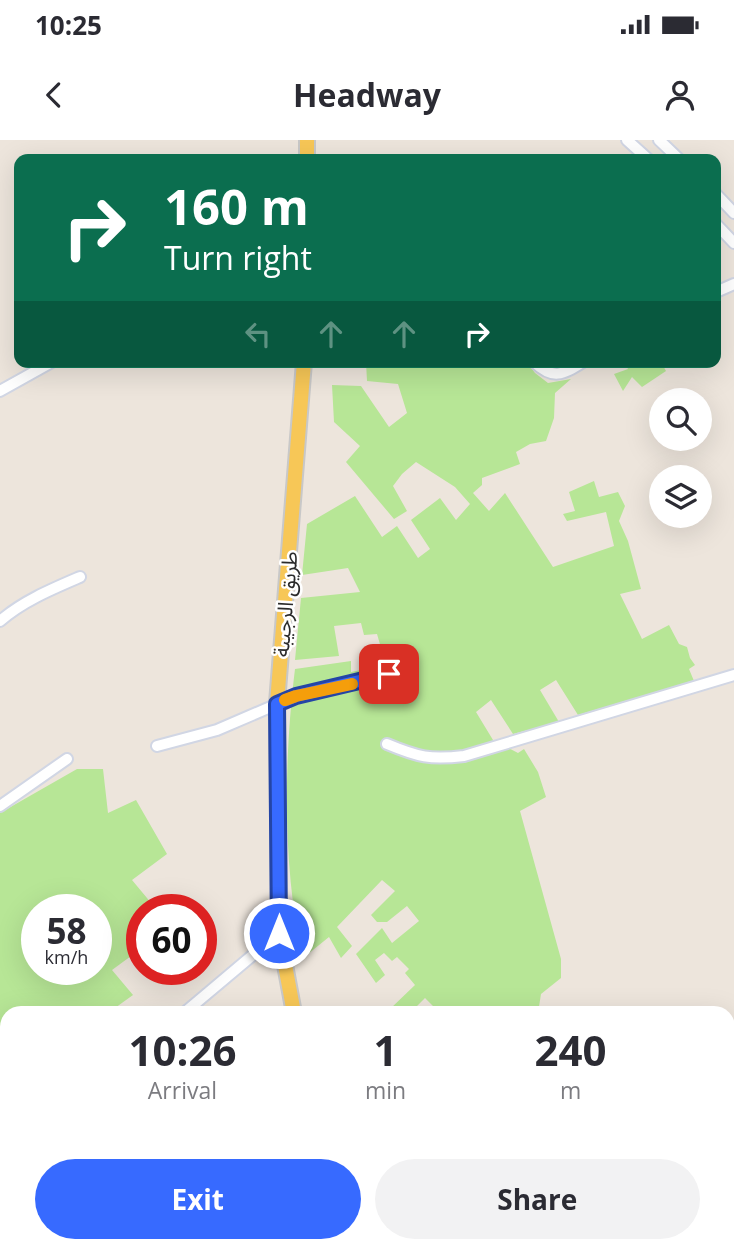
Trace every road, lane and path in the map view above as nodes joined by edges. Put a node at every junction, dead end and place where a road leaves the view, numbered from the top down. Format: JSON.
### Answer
{"nodes":[{"id":1,"x":627,"y":140,"type":"edge"},
{"id":2,"x":659,"y":140,"type":"edge"},
{"id":3,"x":642,"y":154,"type":"edge"},
{"id":4,"x":672,"y":154,"type":"edge"},
{"id":5,"x":721,"y":199,"type":"edge"},
{"id":6,"x":734,"y":213,"type":"edge"},
{"id":7,"x":721,"y":229,"type":"edge"},
{"id":8,"x":734,"y":243,"type":"edge"},
{"id":9,"x":41,"y":368,"type":"edge"},
{"id":10,"x":304,"y":368,"type":"edge"},
{"id":11,"x":540,"y":368,"type":"edge"},
{"id":12,"x":571,"y":368,"type":"edge"},
{"id":13,"x":0,"y":391,"type":"edge"},
{"id":14,"x":80,"y":576,"type":"dead end"},
{"id":15,"x":0,"y":621,"type":"edge"},
{"id":16,"x":389,"y":674,"type":"dead end"},
{"id":17,"x":734,"y":675,"type":"edge"},
{"id":18,"x":277,"y":704,"type":"junction"},
{"id":19,"x":387,"y":744,"type":"dead end"},
{"id":20,"x":157,"y":747,"type":"dead end"},
{"id":21,"x":67,"y":759,"type":"dead end"},
{"id":22,"x":0,"y":806,"type":"edge"},
{"id":23,"x":279,"y":933,"type":"junction"},
{"id":24,"x":192,"y":1006,"type":"edge"},
{"id":25,"x":293,"y":1006,"type":"edge"}],
"edges":[{"from":1,"to":3,"type":"street"},
{"from":2,"to":4,"type":"street"},
{"from":5,"to":6,"type":"street"},
{"from":7,"to":8,"type":"street"},
{"from":9,"to":13,"type":"street"},
{"from":10,"to":18,"type":"main road","name":"طريق الرجيبة"},
{"from":11,"to":12,"type":"street"},
{"from":14,"to":15,"type":"street"},
{"from":16,"to":18,"type":"street"},
{"from":17,"to":19,"type":"street"},
{"from":18,"to":20,"type":"street"},
{"from":18,"to":23,"type":"main road","name":"طريق الرجيبة"},
{"from":21,"to":22,"type":"street"},
{"from":23,"to":24,"type":"street"},
{"from":23,"to":25,"type":"main road","name":"طريق الرجيبة"}]}
